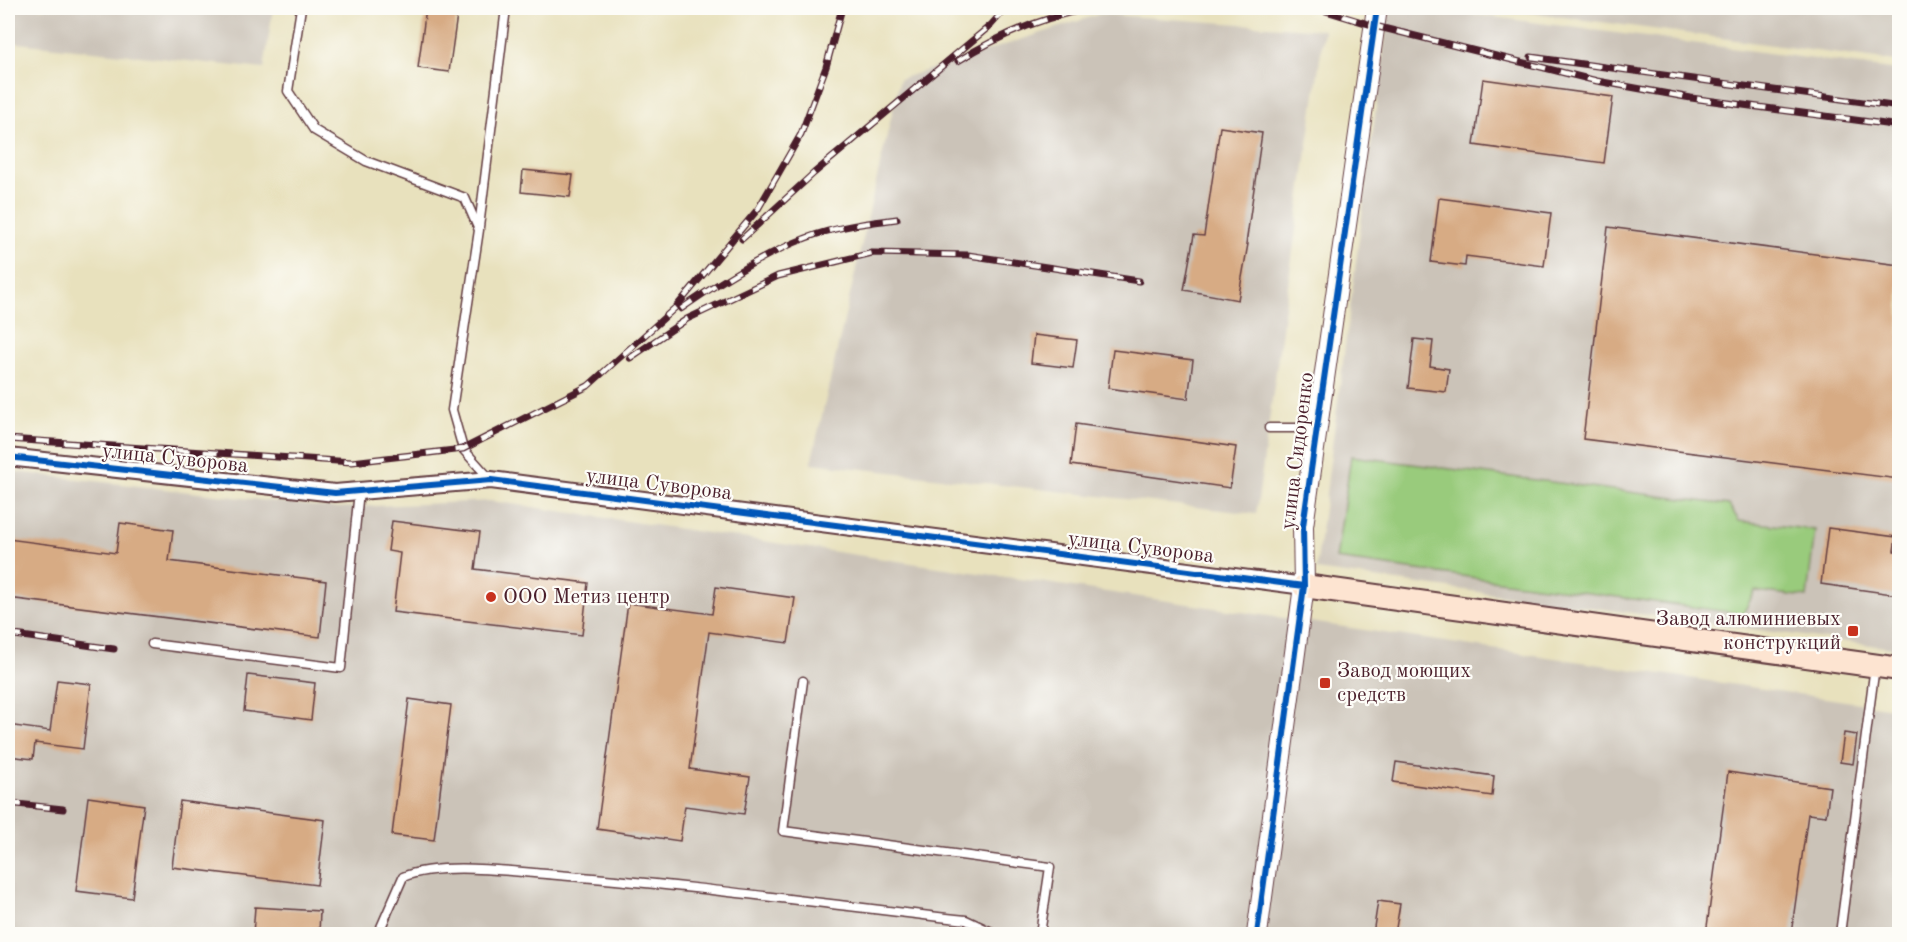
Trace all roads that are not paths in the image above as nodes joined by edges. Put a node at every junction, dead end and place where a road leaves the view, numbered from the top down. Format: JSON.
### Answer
{"nodes":[{"id":1,"x":302,"y":8,"type":"edge"},
{"id":2,"x":506,"y":8,"type":"edge"},
{"id":3,"x":1377,"y":8,"type":"edge"},
{"id":4,"x":479,"y":230,"type":"junction"},
{"id":5,"x":1269,"y":428,"type":"dead end"},
{"id":6,"x":1317,"y":428,"type":"junction"},
{"id":7,"x":8,"y":457,"type":"edge"},
{"id":8,"x":491,"y":480,"type":"junction"},
{"id":9,"x":359,"y":491,"type":"junction"},
{"id":10,"x":1304,"y":586,"type":"junction"},
{"id":11,"x":152,"y":644,"type":"dead end"},
{"id":12,"x":1876,"y":666,"type":"junction"},
{"id":13,"x":1899,"y":669,"type":"edge"},
{"id":14,"x":802,"y":681,"type":"dead end"},
{"id":15,"x":378,"y":934,"type":"edge"},
{"id":16,"x":996,"y":934,"type":"edge"},
{"id":17,"x":1040,"y":934,"type":"edge"},
{"id":18,"x":1257,"y":934,"type":"edge"},
{"id":19,"x":1840,"y":934,"type":"edge"}],
"edges":[{"from":1,"to":4,"type":"lane"},
{"from":2,"to":4,"type":"lane"},
{"from":3,"to":6,"type":"street","name":"улица Сидоренко"},
{"from":4,"to":8,"type":"lane"},
{"from":5,"to":6,"type":"lane"},
{"from":6,"to":10,"type":"street","name":"улица Сидоренко"},
{"from":7,"to":9,"type":"street","name":"улица Суворова"},
{"from":8,"to":9,"type":"street","name":"улица Суворова"},
{"from":8,"to":10,"type":"street","name":"улица Суворова"},
{"from":9,"to":11,"type":"lane"},
{"from":10,"to":12,"type":"main road","name":"улица Суворова"},
{"from":10,"to":18,"type":"street","name":"улица Сидоренко"},
{"from":12,"to":13,"type":"main road","name":"улица Суворова"},
{"from":12,"to":19,"type":"lane"},
{"from":14,"to":17,"type":"lane"},
{"from":15,"to":16,"type":"lane"}]}
